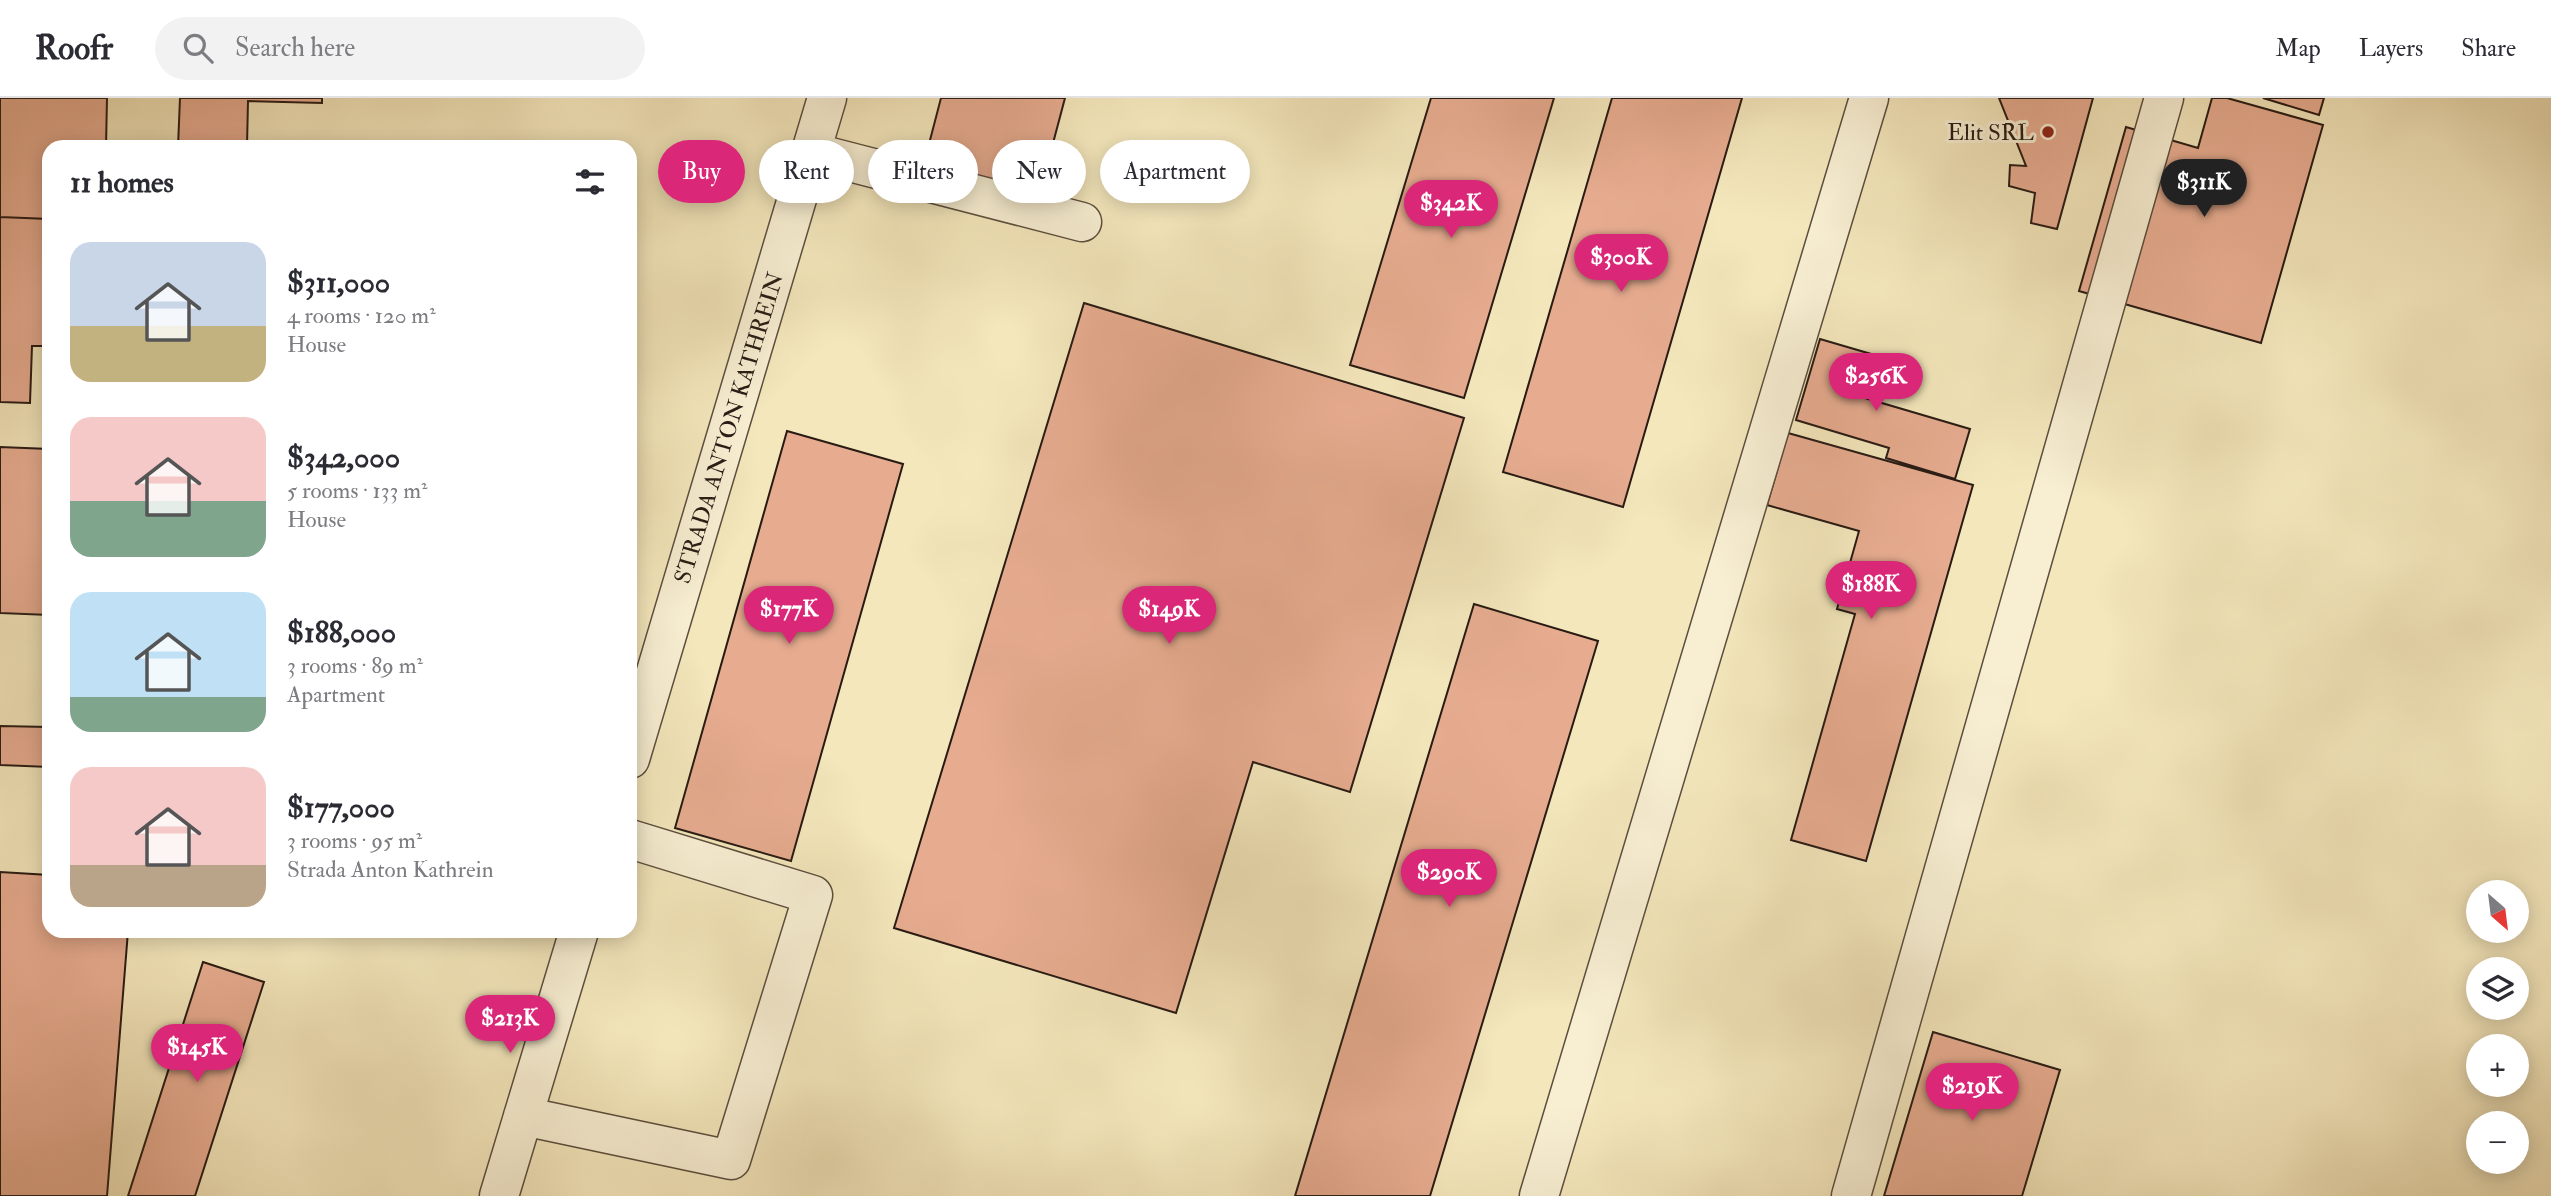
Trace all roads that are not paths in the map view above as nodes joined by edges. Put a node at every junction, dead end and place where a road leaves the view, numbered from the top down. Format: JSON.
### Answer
{"nodes":[{"id":1,"x":827,"y":98,"type":"edge"},
{"id":2,"x":1869,"y":98,"type":"edge"},
{"id":3,"x":2164,"y":98,"type":"edge"},
{"id":4,"x":815,"y":140,"type":"edge"},
{"id":5,"x":854,"y":163,"type":"edge"},
{"id":6,"x":796,"y":203,"type":"edge"},
{"id":7,"x":1082,"y":222,"type":"dead end"},
{"id":8,"x":637,"y":736,"type":"edge"},
{"id":9,"x":637,"y":841,"type":"edge"},
{"id":10,"x":577,"y":938,"type":"edge"},
{"id":11,"x":523,"y":1116,"type":"junction"},
{"id":12,"x":499,"y":1196,"type":"edge"},
{"id":13,"x":1539,"y":1196,"type":"edge"},
{"id":14,"x":1851,"y":1196,"type":"edge"}],
"edges":[{"from":1,"to":4,"type":"street","name":"STRADA ANTON KATHREIN"},
{"from":2,"to":13,"type":"street"},
{"from":3,"to":14,"type":"street"},
{"from":5,"to":7,"type":"street"},
{"from":6,"to":8,"type":"street","name":"STRADA ANTON KATHREIN"},
{"from":9,"to":11,"type":"street"},
{"from":10,"to":11,"type":"street"},
{"from":11,"to":12,"type":"street"}]}
